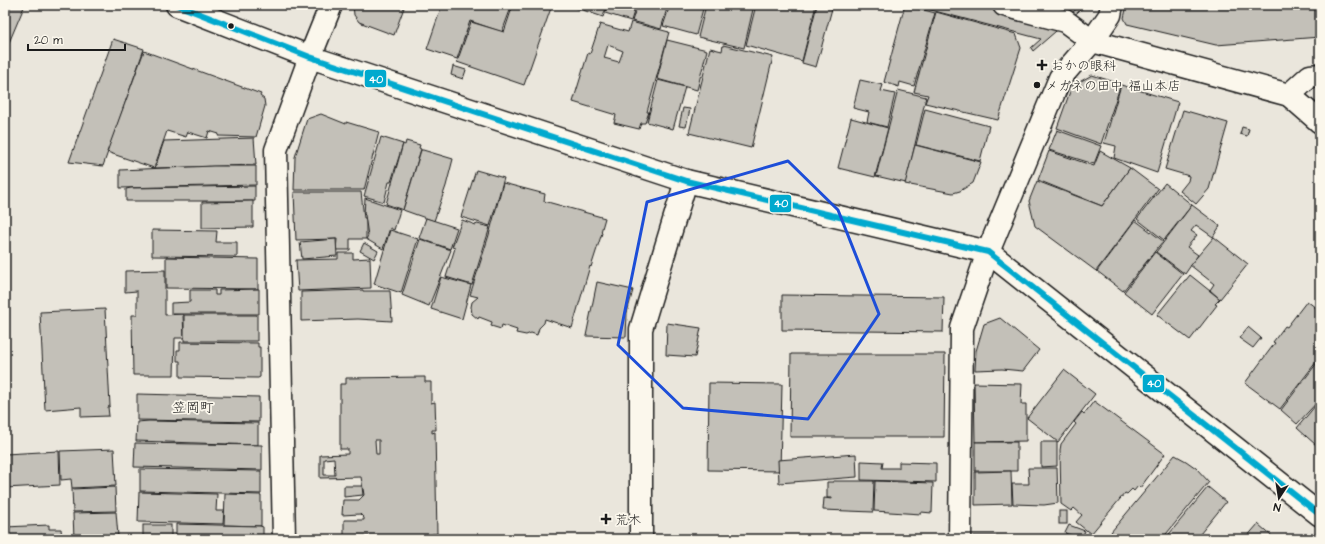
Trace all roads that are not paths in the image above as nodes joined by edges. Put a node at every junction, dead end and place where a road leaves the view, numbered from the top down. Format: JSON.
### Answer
{"nodes":[{"id":1,"x":177,"y":5,"type":"edge"},
{"id":2,"x":331,"y":5,"type":"edge"},
{"id":3,"x":1004,"y":5,"type":"edge"},
{"id":4,"x":1112,"y":5,"type":"edge"},
{"id":5,"x":1092,"y":41,"type":"junction"},
{"id":6,"x":310,"y":57,"type":"junction"},
{"id":7,"x":1320,"y":75,"type":"edge"},
{"id":8,"x":1289,"y":95,"type":"junction"},
{"id":9,"x":1320,"y":122,"type":"edge"},
{"id":10,"x":686,"y":181,"type":"junction"},
{"id":11,"x":988,"y":252,"type":"junction"},
{"id":12,"x":1320,"y":514,"type":"edge"},
{"id":13,"x":284,"y":539,"type":"edge"},
{"id":14,"x":641,"y":539,"type":"edge"},
{"id":15,"x":960,"y":539,"type":"edge"}],
"edges":[{"from":1,"to":6,"type":"street"},
{"from":2,"to":6,"type":"street"},
{"from":3,"to":5,"type":"street"},
{"from":4,"to":5,"type":"street"},
{"from":5,"to":8,"type":"street"},
{"from":5,"to":11,"type":"street"},
{"from":6,"to":10,"type":"street"},
{"from":6,"to":13,"type":"street"},
{"from":7,"to":8,"type":"street"},
{"from":8,"to":9,"type":"street"},
{"from":10,"to":11,"type":"street"},
{"from":10,"to":14,"type":"street"},
{"from":11,"to":12,"type":"street"},
{"from":11,"to":15,"type":"street"}]}
